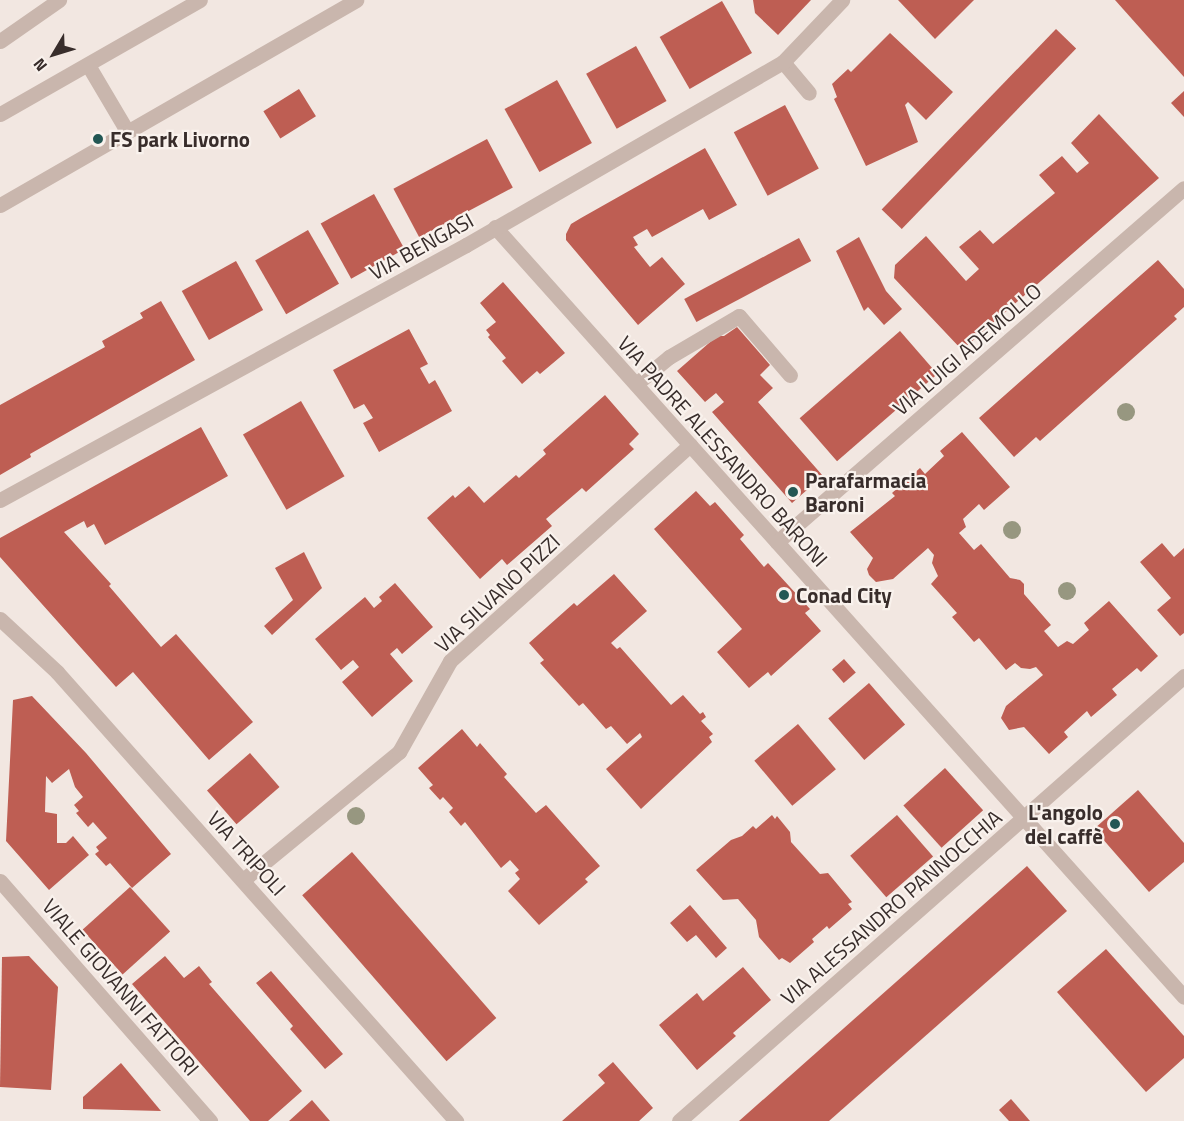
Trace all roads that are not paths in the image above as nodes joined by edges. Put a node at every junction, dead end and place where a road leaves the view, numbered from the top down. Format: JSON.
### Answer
{"nodes":[{"id":1,"x":59,"y":0,"type":"edge"},
{"id":2,"x":200,"y":0,"type":"edge"},
{"id":3,"x":357,"y":0,"type":"edge"},
{"id":4,"x":842,"y":0,"type":"edge"},
{"id":5,"x":0,"y":41,"type":"edge"},
{"id":6,"x":783,"y":62,"type":"junction"},
{"id":7,"x":88,"y":65,"type":"junction"},
{"id":8,"x":809,"y":93,"type":"dead end"},
{"id":9,"x":0,"y":114,"type":"edge"},
{"id":10,"x":127,"y":131,"type":"junction"},
{"id":11,"x":1184,"y":188,"type":"edge"},
{"id":12,"x":0,"y":205,"type":"edge"},
{"id":13,"x":495,"y":227,"type":"junction"},
{"id":14,"x":790,"y":375,"type":"dead end"},
{"id":15,"x":636,"y":384,"type":"junction"},
{"id":16,"x":690,"y":445,"type":"junction"},
{"id":17,"x":0,"y":500,"type":"edge"},
{"id":18,"x":777,"y":542,"type":"junction"},
{"id":19,"x":0,"y":619,"type":"edge"},
{"id":20,"x":1184,"y":676,"type":"edge"},
{"id":21,"x":1023,"y":818,"type":"junction"},
{"id":22,"x":243,"y":880,"type":"junction"},
{"id":23,"x":0,"y":881,"type":"edge"},
{"id":24,"x":1184,"y":998,"type":"edge"},
{"id":25,"x":210,"y":1121,"type":"edge"},
{"id":26,"x":456,"y":1121,"type":"edge"},
{"id":27,"x":679,"y":1121,"type":"edge"}],
"edges":[{"from":1,"to":5,"type":"street"},
{"from":2,"to":7,"type":"street"},
{"from":3,"to":10,"type":"street"},
{"from":4,"to":6,"type":"street","name":"VIA BENGASI"},
{"from":6,"to":8,"type":"street"},
{"from":6,"to":13,"type":"street","name":"VIA BENGASI"},
{"from":7,"to":9,"type":"street"},
{"from":7,"to":10,"type":"street"},
{"from":10,"to":12,"type":"street"},
{"from":11,"to":18,"type":"street","name":"VIA LUIGI ADEMOLLO"},
{"from":13,"to":15,"type":"street","name":"VIA PADRE ALESSANDRO BARONI"},
{"from":13,"to":17,"type":"street","name":"VIA BENGASI"},
{"from":14,"to":15,"type":"street"},
{"from":15,"to":16,"type":"street","name":"VIA PADRE ALESSANDRO BARONI"},
{"from":16,"to":18,"type":"street","name":"VIA PADRE ALESSANDRO BARONI"},
{"from":16,"to":22,"type":"street","name":"VIA SILVANO PIZZI"},
{"from":18,"to":21,"type":"street","name":"VIA PADRE ALESSANDRO BARONI"},
{"from":19,"to":22,"type":"street","name":"VIA TRIPOLI"},
{"from":20,"to":21,"type":"street","name":"VIA ALESSANDRO PANNOCCHIA"},
{"from":21,"to":24,"type":"street","name":"VIA PADRE ALESSANDRO BARONI"},
{"from":21,"to":27,"type":"street","name":"VIA ALESSANDRO PANNOCCHIA"},
{"from":22,"to":26,"type":"street","name":"VIA TRIPOLI"},
{"from":23,"to":25,"type":"street","name":"VIALE GIOVANNI FATTORI"}]}
